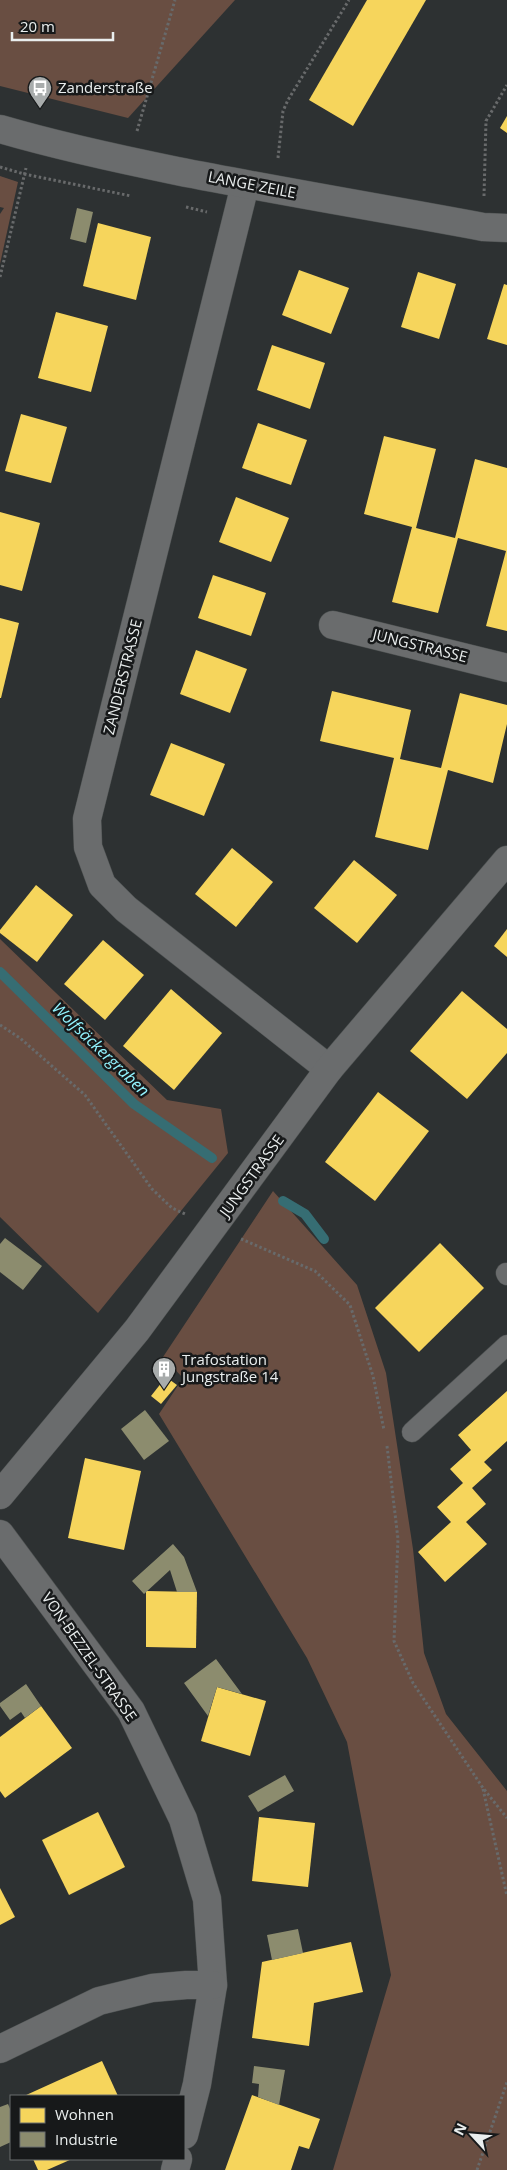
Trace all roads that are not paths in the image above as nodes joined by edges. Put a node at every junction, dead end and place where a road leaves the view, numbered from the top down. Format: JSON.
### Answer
{"nodes":[{"id":1,"x":0,"y":129,"type":"edge"},
{"id":2,"x":245,"y":184,"type":"junction"},
{"id":3,"x":495,"y":227,"type":"edge"},
{"id":4,"x":333,"y":625,"type":"dead end"},
{"id":5,"x":507,"y":668,"type":"edge"},
{"id":6,"x":507,"y":860,"type":"edge"},
{"id":7,"x":330,"y":1069,"type":"junction"},
{"id":8,"x":507,"y":1345,"type":"edge"},
{"id":9,"x":412,"y":1432,"type":"dead end"},
{"id":10,"x":0,"y":1495,"type":"edge"},
{"id":11,"x":0,"y":1534,"type":"edge"},
{"id":12,"x":213,"y":1985,"type":"junction"},
{"id":13,"x":0,"y":2049,"type":"edge"},
{"id":14,"x":185,"y":2132,"type":"edge"}],
"edges":[{"from":1,"to":2,"type":"street","name":"LANGE ZEILE"},
{"from":2,"to":3,"type":"street","name":"LANGE ZEILE"},
{"from":2,"to":7,"type":"street","name":"ZANDERSTRASSE"},
{"from":4,"to":5,"type":"street","name":"JUNGSTRASSE"},
{"from":6,"to":7,"type":"street","name":"JUNGSTRASSE"},
{"from":7,"to":10,"type":"street","name":"JUNGSTRASSE"},
{"from":8,"to":9,"type":"lane"},
{"from":11,"to":12,"type":"street","name":"VON-BEZZEL-STRASSE"},
{"from":12,"to":13,"type":"street"},
{"from":12,"to":14,"type":"street","name":"VON-BEZZEL-STRASSE"}]}
